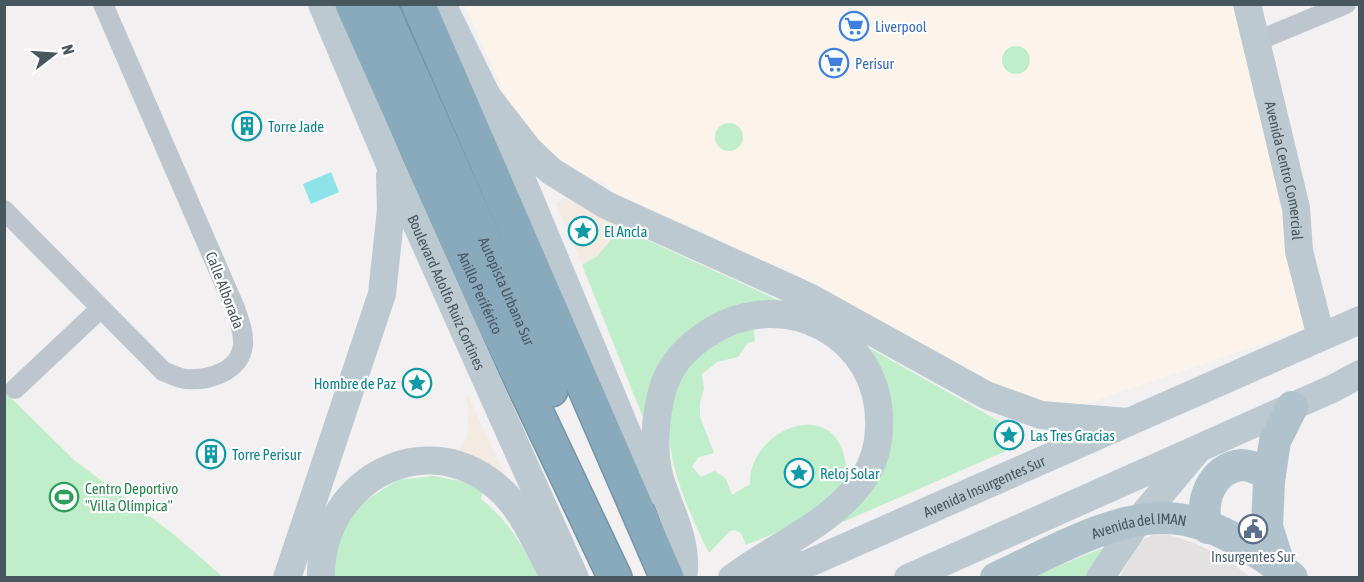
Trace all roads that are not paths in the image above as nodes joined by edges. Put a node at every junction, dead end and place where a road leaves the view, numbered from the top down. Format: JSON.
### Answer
{"nodes":[{"id":1,"x":104,"y":4,"type":"edge"},
{"id":2,"x":322,"y":4,"type":"edge"},
{"id":3,"x":344,"y":4,"type":"edge"},
{"id":4,"x":352,"y":4,"type":"edge"},
{"id":5,"x":380,"y":4,"type":"edge"},
{"id":6,"x":398,"y":4,"type":"edge"},
{"id":7,"x":418,"y":4,"type":"edge"},
{"id":8,"x":442,"y":4,"type":"edge"},
{"id":9,"x":1247,"y":4,"type":"edge"},
{"id":10,"x":1346,"y":4,"type":"edge"},
{"id":11,"x":365,"y":35,"type":"junction"},
{"id":12,"x":1257,"y":41,"type":"junction"},
{"id":13,"x":465,"y":56,"type":"junction"},
{"id":14,"x":486,"y":96,"type":"junction"},
{"id":15,"x":390,"y":165,"type":"junction"},
{"id":16,"x":4,"y":210,"type":"edge"},
{"id":17,"x":100,"y":309,"type":"junction"},
{"id":18,"x":1359,"y":320,"type":"edge"},
{"id":19,"x":1320,"y":337,"type":"junction"},
{"id":20,"x":565,"y":340,"type":"junction"},
{"id":21,"x":1359,"y":374,"type":"edge"},
{"id":22,"x":1347,"y":384,"type":"edge"},
{"id":23,"x":15,"y":389,"type":"dead end"},
{"id":24,"x":1292,"y":406,"type":"junction"},
{"id":25,"x":1128,"y":422,"type":"junction"},
{"id":26,"x":1200,"y":448,"type":"junction"},
{"id":27,"x":1270,"y":474,"type":"junction"},
{"id":28,"x":1138,"y":521,"type":"junction"},
{"id":29,"x":1208,"y":528,"type":"junction"},
{"id":30,"x":797,"y":571,"type":"edge"},
{"id":31,"x":1286,"y":572,"type":"edge"},
{"id":32,"x":681,"y":575,"type":"edge"},
{"id":33,"x":287,"y":578,"type":"edge"},
{"id":34,"x":321,"y":578,"type":"edge"},
{"id":35,"x":555,"y":578,"type":"edge"},
{"id":36,"x":575,"y":578,"type":"edge"},
{"id":37,"x":615,"y":578,"type":"edge"},
{"id":38,"x":630,"y":578,"type":"edge"},
{"id":39,"x":645,"y":578,"type":"edge"},
{"id":40,"x":732,"y":578,"type":"edge"},
{"id":41,"x":746,"y":578,"type":"edge"},
{"id":42,"x":908,"y":578,"type":"edge"},
{"id":43,"x":996,"y":578,"type":"edge"},
{"id":44,"x":1100,"y":578,"type":"edge"}],
"edges":[{"from":1,"to":17,"type":"street","name":"Calle Alborada"},
{"from":2,"to":15,"type":"main road","name":"Boulevard Adolfo Ruiz Cortines"},
{"from":3,"to":11,"type":"highway"},
{"from":4,"to":11,"type":"highway","name":"Anillo Periférico"},
{"from":5,"to":38,"type":"highway","name":"Autopista Urbana Sur"},
{"from":6,"to":39,"type":"highway","name":"Autopista Urbana Sur"},
{"from":7,"to":20,"type":"highway"},
{"from":8,"to":13,"type":"main road"},
{"from":9,"to":12,"type":"main road","name":"Avenida Centro Comercial"},
{"from":10,"to":12,"type":"street"},
{"from":11,"to":37,"type":"highway","name":"Anillo Periférico"},
{"from":12,"to":19,"type":"main road","name":"Avenida Centro Comercial"},
{"from":13,"to":14,"type":"main road"},
{"from":13,"to":20,"type":"highway"},
{"from":14,"to":25,"type":"main road"},
{"from":14,"to":32,"type":"main road"},
{"from":15,"to":33,"type":"main road"},
{"from":15,"to":36,"type":"main road","name":"Boulevard Adolfo Ruiz Cortines"},
{"from":16,"to":17,"type":"street","name":"Calle Alborada"},
{"from":17,"to":23,"type":"street"},
{"from":18,"to":19,"type":"main road","name":"Avenida Insurgentes Sur"},
{"from":19,"to":25,"type":"main road","name":"Avenida Insurgentes Sur"},
{"from":20,"to":32,"type":"highway"},
{"from":21,"to":22,"type":"main road"},
{"from":22,"to":24,"type":"main road"},
{"from":24,"to":26,"type":"main road"},
{"from":24,"to":27,"type":"main road","name":"Avenida del IMAN"},
{"from":25,"to":30,"type":"main road","name":"Avenida Insurgentes Sur"},
{"from":26,"to":28,"type":"main road"},
{"from":26,"to":42,"type":"main road"},
{"from":27,"to":29,"type":"main road"},
{"from":27,"to":31,"type":"main road","name":"Avenida del IMAN"},
{"from":28,"to":29,"type":"main road","name":"Avenida del IMAN"},
{"from":28,"to":43,"type":"main road","name":"Avenida del IMAN"},
{"from":28,"to":44,"type":"main road"},
{"from":29,"to":31,"type":"main road","name":"Avenida del IMAN"},
{"from":30,"to":41,"type":"main road","name":"Avenida Insurgentes Sur"},
{"from":32,"to":40,"type":"main road"},
{"from":34,"to":35,"type":"main road"}]}
